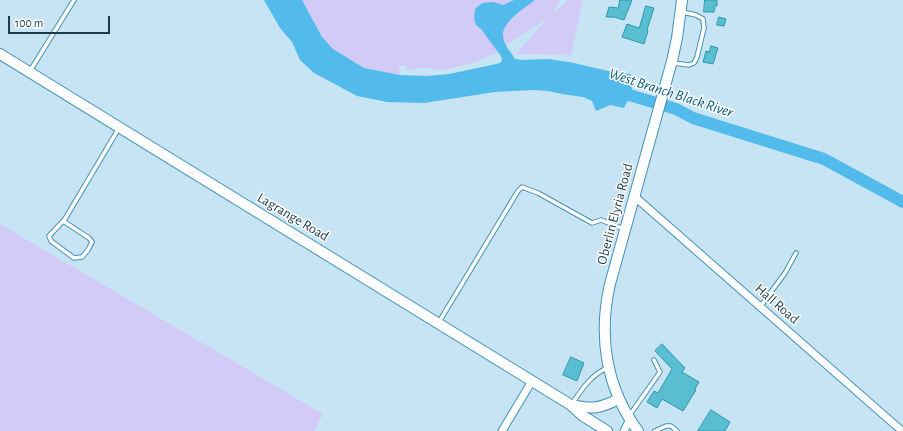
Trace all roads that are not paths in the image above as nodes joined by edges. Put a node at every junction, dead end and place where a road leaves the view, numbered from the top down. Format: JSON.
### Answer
{"nodes":[{"id":1,"x":74,"y":0,"type":"edge"},
{"id":2,"x":682,"y":0,"type":"edge"},
{"id":3,"x":681,"y":12,"type":"junction"},
{"id":4,"x":0,"y":54,"type":"edge"},
{"id":5,"x":672,"y":62,"type":"junction"},
{"id":6,"x":29,"y":72,"type":"junction"},
{"id":7,"x":119,"y":127,"type":"junction"},
{"id":8,"x":634,"y":196,"type":"junction"},
{"id":9,"x":63,"y":221,"type":"junction"},
{"id":10,"x":625,"y":229,"type":"junction"},
{"id":11,"x":796,"y":253,"type":"dead end"},
{"id":12,"x":760,"y":306,"type":"junction"},
{"id":13,"x":438,"y":322,"type":"junction"},
{"id":14,"x":654,"y":360,"type":"dead end"},
{"id":15,"x":608,"y":367,"type":"junction"},
{"id":16,"x":532,"y":381,"type":"junction"},
{"id":17,"x":619,"y":399,"type":"junction"},
{"id":18,"x":571,"y":405,"type":"junction"},
{"id":19,"x":629,"y":418,"type":"junction"},
{"id":20,"x":502,"y":431,"type":"edge"},
{"id":21,"x":607,"y":431,"type":"edge"},
{"id":22,"x":624,"y":431,"type":"edge"},
{"id":23,"x":638,"y":431,"type":"edge"},
{"id":24,"x":655,"y":431,"type":"edge"},
{"id":25,"x":677,"y":431,"type":"edge"},
{"id":26,"x":902,"y":431,"type":"edge"}],
"edges":[{"from":1,"to":6,"type":"lane"},
{"from":2,"to":3,"type":"main road","name":"Oberlin Elyria Road"},
{"from":3,"to":5,"type":"main road","name":"Oberlin Elyria Road"},
{"from":3,"to":5,"type":"lane"},
{"from":4,"to":6,"type":"main road","name":"Lagrange Road"},
{"from":5,"to":8,"type":"main road","name":"Oberlin Elyria Road"},
{"from":6,"to":7,"type":"main road","name":"Lagrange Road"},
{"from":7,"to":9,"type":"lane"},
{"from":7,"to":13,"type":"main road","name":"Lagrange Road"},
{"from":8,"to":10,"type":"main road","name":"Oberlin Elyria Road"},
{"from":8,"to":12,"type":"street","name":"Hall Road"},
{"from":9,"to":9,"type":"lane"},
{"from":10,"to":13,"type":"lane"},
{"from":10,"to":15,"type":"main road","name":"Oberlin Elyria Road"},
{"from":11,"to":12,"type":"lane"},
{"from":12,"to":26,"type":"street","name":"Hall Road"},
{"from":13,"to":16,"type":"main road","name":"Lagrange Road"},
{"from":14,"to":19,"type":"lane"},
{"from":15,"to":17,"type":"main road","name":"Oberlin Elyria Road"},
{"from":15,"to":18,"type":"lane"},
{"from":16,"to":18,"type":"main road","name":"Lagrange Road"},
{"from":16,"to":20,"type":"street"},
{"from":17,"to":18,"type":"main road","name":"Lagrange Road"},
{"from":17,"to":19,"type":"main road","name":"Oberlin Elyria Road"},
{"from":18,"to":21,"type":"main road","name":"Lagrange Road"},
{"from":19,"to":22,"type":"street"},
{"from":19,"to":23,"type":"main road","name":"Oberlin Elyria Road"},
{"from":24,"to":25,"type":"lane"}]}
